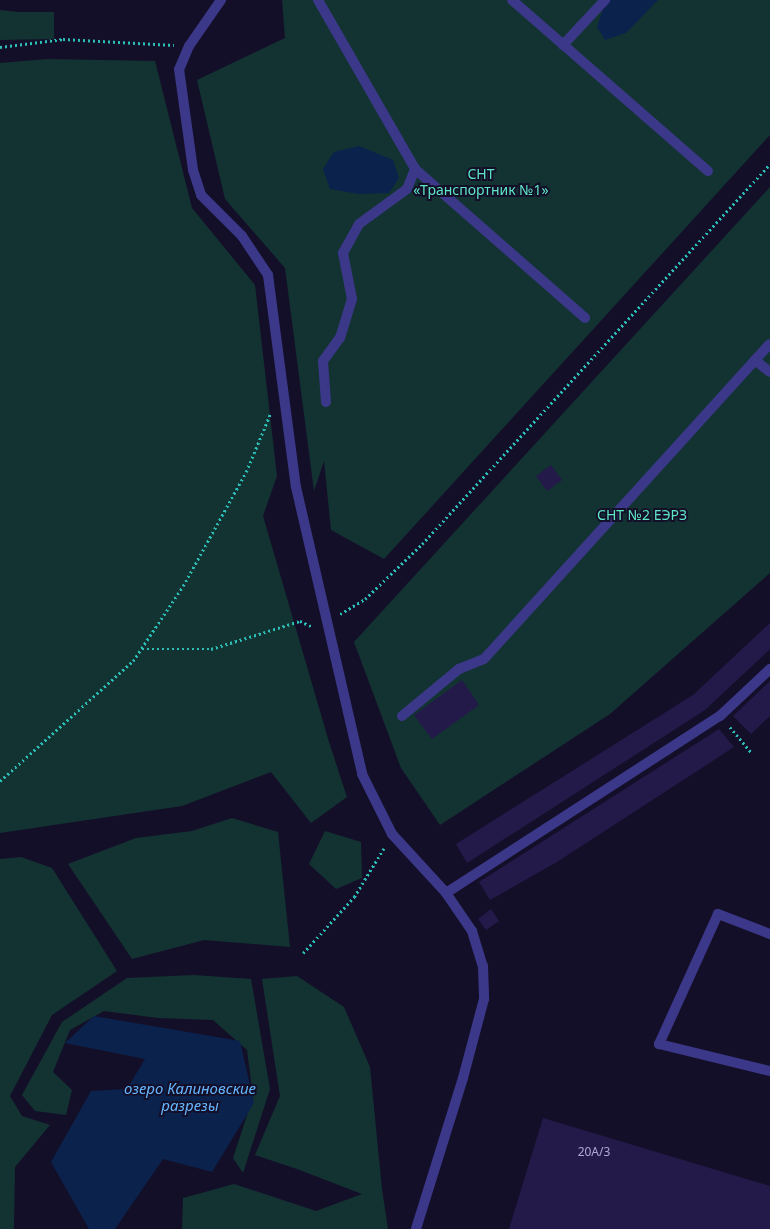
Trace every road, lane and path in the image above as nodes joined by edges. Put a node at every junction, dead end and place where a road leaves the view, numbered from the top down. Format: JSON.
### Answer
{"nodes":[{"id":1,"x":221,"y":0,"type":"edge"},
{"id":2,"x":318,"y":0,"type":"edge"},
{"id":3,"x":512,"y":0,"type":"edge"},
{"id":4,"x":605,"y":0,"type":"edge"},
{"id":5,"x":562,"y":45,"type":"junction"},
{"id":6,"x":189,"y":46,"type":"junction"},
{"id":7,"x":0,"y":47,"type":"edge"},
{"id":8,"x":770,"y":164,"type":"edge"},
{"id":9,"x":415,"y":169,"type":"junction"},
{"id":10,"x":708,"y":171,"type":"dead end"},
{"id":11,"x":585,"y":318,"type":"dead end"},
{"id":12,"x":770,"y":344,"type":"edge"},
{"id":13,"x":755,"y":360,"type":"junction"},
{"id":14,"x":770,"y":372,"type":"edge"},
{"id":15,"x":282,"y":384,"type":"junction"},
{"id":16,"x":326,"y":402,"type":"dead end"},
{"id":17,"x":326,"y":622,"type":"junction"},
{"id":18,"x":329,"y":635,"type":"junction"},
{"id":19,"x":141,"y":649,"type":"junction"},
{"id":20,"x":770,"y":669,"type":"edge"},
{"id":21,"x":402,"y":716,"type":"dead end"},
{"id":22,"x":720,"y":716,"type":"junction"},
{"id":23,"x":752,"y":753,"type":"dead end"},
{"id":24,"x":0,"y":781,"type":"edge"},
{"id":25,"x":392,"y":834,"type":"junction"},
{"id":26,"x":446,"y":893,"type":"junction"},
{"id":27,"x":770,"y":934,"type":"edge"},
{"id":28,"x":304,"y":953,"type":"dead end"},
{"id":29,"x":770,"y":1071,"type":"edge"},
{"id":30,"x":416,"y":1229,"type":"edge"}],
"edges":[{"from":1,"to":6,"type":"street"},
{"from":2,"to":9,"type":"street"},
{"from":3,"to":5,"type":"street"},
{"from":4,"to":5,"type":"street"},
{"from":5,"to":10,"type":"street"},
{"from":6,"to":7,"type":"path"},
{"from":6,"to":15,"type":"street"},
{"from":8,"to":17,"type":"path"},
{"from":9,"to":11,"type":"street"},
{"from":9,"to":16,"type":"street"},
{"from":12,"to":13,"type":"street"},
{"from":13,"to":14,"type":"street"},
{"from":13,"to":21,"type":"street"},
{"from":15,"to":17,"type":"street"},
{"from":15,"to":19,"type":"path"},
{"from":17,"to":18,"type":"street"},
{"from":18,"to":19,"type":"path"},
{"from":18,"to":25,"type":"street"},
{"from":19,"to":24,"type":"path"},
{"from":20,"to":22,"type":"street"},
{"from":22,"to":23,"type":"path"},
{"from":22,"to":26,"type":"street"},
{"from":25,"to":26,"type":"street"},
{"from":25,"to":28,"type":"path"},
{"from":26,"to":30,"type":"street"},
{"from":27,"to":29,"type":"street"}]}
